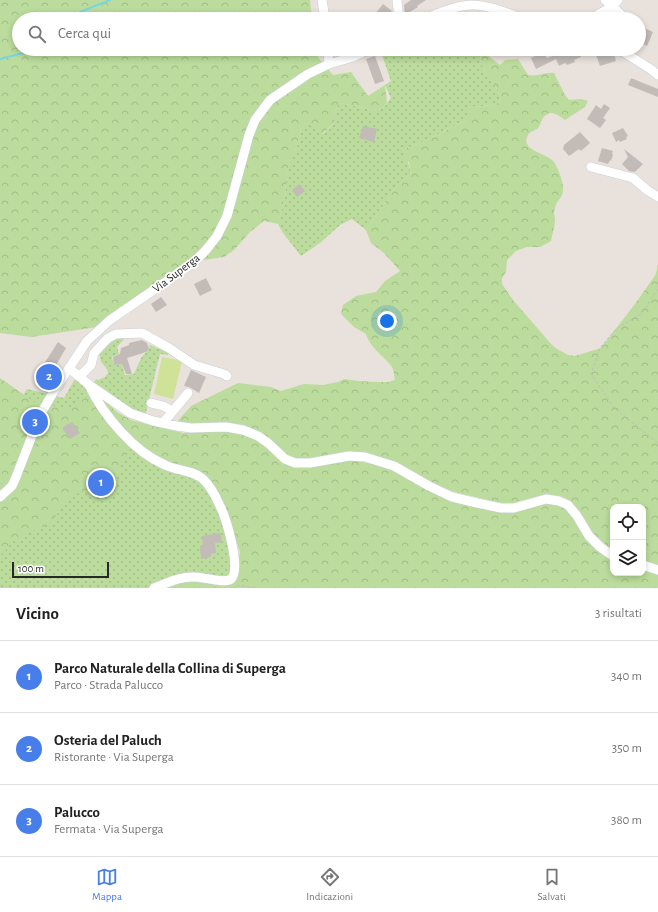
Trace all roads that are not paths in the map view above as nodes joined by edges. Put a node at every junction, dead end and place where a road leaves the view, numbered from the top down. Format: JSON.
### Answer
{"nodes":[{"id":1,"x":322,"y":0,"type":"edge"},
{"id":2,"x":397,"y":0,"type":"edge"},
{"id":3,"x":482,"y":1,"type":"edge"},
{"id":4,"x":611,"y":2,"type":"edge"},
{"id":5,"x":324,"y":12,"type":"edge"},
{"id":6,"x":398,"y":12,"type":"edge"},
{"id":7,"x":435,"y":12,"type":"edge"},
{"id":8,"x":507,"y":12,"type":"edge"},
{"id":9,"x":599,"y":12,"type":"edge"},
{"id":10,"x":620,"y":12,"type":"edge"},
{"id":11,"x":328,"y":56,"type":"edge"},
{"id":12,"x":355,"y":56,"type":"edge"},
{"id":13,"x":630,"y":56,"type":"edge"},
{"id":14,"x":329,"y":64,"type":"junction"},
{"id":15,"x":658,"y":75,"type":"edge"},
{"id":16,"x":591,"y":167,"type":"dead end"},
{"id":17,"x":658,"y":197,"type":"edge"},
{"id":18,"x":69,"y":368,"type":"junction"},
{"id":19,"x":80,"y":376,"type":"junction"},
{"id":20,"x":227,"y":376,"type":"dead end"},
{"id":21,"x":88,"y":384,"type":"junction"},
{"id":22,"x":188,"y":393,"type":"dead end"},
{"id":23,"x":151,"y":403,"type":"dead end"},
{"id":24,"x":172,"y":411,"type":"junction"},
{"id":25,"x":163,"y":423,"type":"junction"},
{"id":26,"x":0,"y":497,"type":"edge"},
{"id":27,"x":610,"y":554,"type":"edge"},
{"id":28,"x":646,"y":566,"type":"edge"},
{"id":29,"x":658,"y":570,"type":"edge"},
{"id":30,"x":154,"y":588,"type":"edge"}],
"edges":[{"from":1,"to":5,"type":"street"},
{"from":2,"to":6,"type":"street"},
{"from":3,"to":7,"type":"street"},
{"from":3,"to":8,"type":"street"},
{"from":4,"to":9,"type":"street"},
{"from":4,"to":10,"type":"street"},
{"from":11,"to":14,"type":"street"},
{"from":12,"to":14,"type":"street","name":"Via Superga"},
{"from":13,"to":15,"type":"street"},
{"from":14,"to":18,"type":"street","name":"Via Superga"},
{"from":16,"to":17,"type":"street"},
{"from":18,"to":19,"type":"street"},
{"from":18,"to":26,"type":"street","name":"Via Superga"},
{"from":19,"to":20,"type":"street"},
{"from":19,"to":21,"type":"street"},
{"from":21,"to":25,"type":"street"},
{"from":21,"to":30,"type":"street"},
{"from":22,"to":24,"type":"street"},
{"from":23,"to":24,"type":"street"},
{"from":24,"to":25,"type":"street"},
{"from":25,"to":27,"type":"street"},
{"from":28,"to":29,"type":"street"}]}
